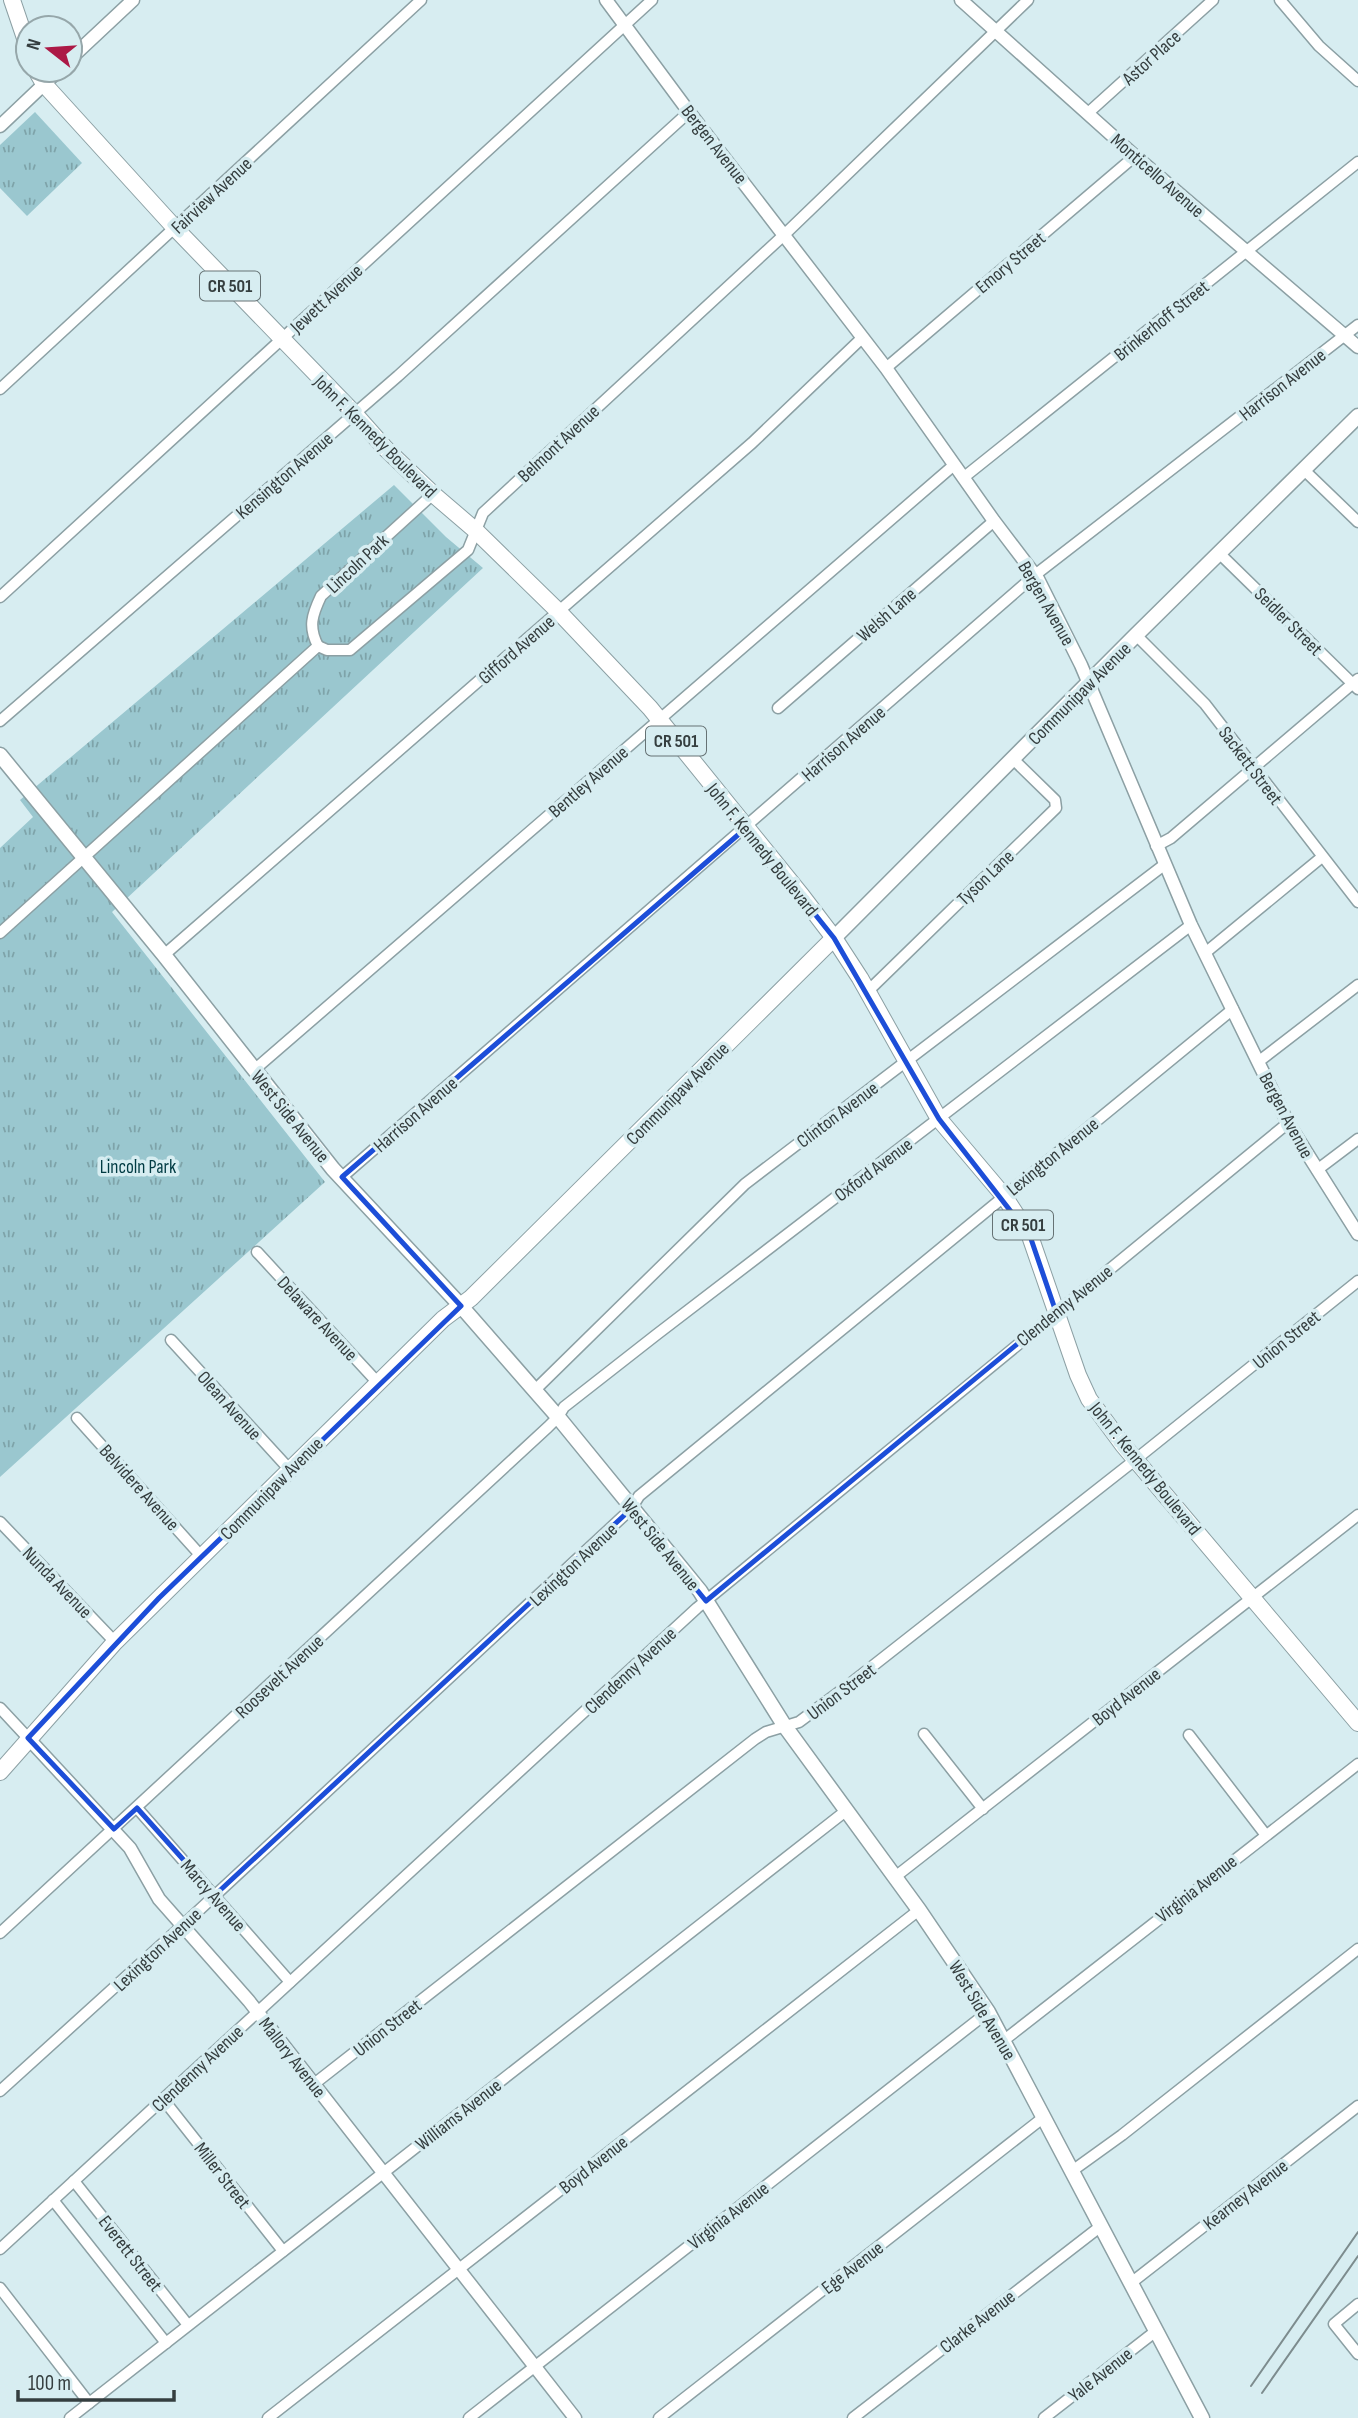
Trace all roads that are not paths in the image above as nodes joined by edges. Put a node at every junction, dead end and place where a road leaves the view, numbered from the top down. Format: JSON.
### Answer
{"nodes":[{"id":1,"x":133,"y":0,"type":"edge"},
{"id":2,"x":421,"y":0,"type":"edge"},
{"id":3,"x":607,"y":0,"type":"edge"},
{"id":4,"x":652,"y":0,"type":"edge"},
{"id":5,"x":961,"y":0,"type":"edge"},
{"id":6,"x":1028,"y":0,"type":"edge"},
{"id":7,"x":1213,"y":0,"type":"edge"},
{"id":8,"x":1280,"y":0,"type":"edge"},
{"id":9,"x":625,"y":23,"type":"junction"},
{"id":10,"x":996,"y":31,"type":"junction"},
{"id":11,"x":84,"y":46,"type":"edge"},
{"id":12,"x":1358,"y":81,"type":"edge"},
{"id":13,"x":34,"y":84,"type":"edge"},
{"id":14,"x":46,"y":84,"type":"edge"},
{"id":15,"x":689,"y":111,"type":"junction"},
{"id":16,"x":1088,"y":113,"type":"junction"},
{"id":17,"x":0,"y":126,"type":"edge"},
{"id":18,"x":1135,"y":156,"type":"junction"},
{"id":19,"x":1358,"y":162,"type":"edge"},
{"id":20,"x":175,"y":229,"type":"junction"},
{"id":21,"x":785,"y":234,"type":"junction"},
{"id":22,"x":1247,"y":252,"type":"junction"},
{"id":23,"x":1358,"y":325,"type":"edge"},
{"id":24,"x":1346,"y":335,"type":"junction"},
{"id":25,"x":862,"y":338,"type":"junction"},
{"id":26,"x":281,"y":339,"type":"junction"},
{"id":27,"x":1358,"y":347,"type":"edge"},
{"id":28,"x":886,"y":368,"type":"junction"},
{"id":29,"x":0,"y":389,"type":"edge"},
{"id":30,"x":354,"y":413,"type":"junction"},
{"id":31,"x":1358,"y":416,"type":"edge"},
{"id":32,"x":954,"y":465,"type":"junction"},
{"id":33,"x":1303,"y":470,"type":"junction"},
{"id":34,"x":963,"y":478,"type":"junction"},
{"id":35,"x":433,"y":494,"type":"junction"},
{"id":36,"x":993,"y":521,"type":"junction"},
{"id":37,"x":1358,"y":522,"type":"edge"},
{"id":38,"x":475,"y":530,"type":"junction"},
{"id":39,"x":1219,"y":553,"type":"junction"},
{"id":40,"x":1035,"y":575,"type":"junction"},
{"id":41,"x":0,"y":597,"type":"edge"},
{"id":42,"x":559,"y":612,"type":"junction"},
{"id":43,"x":1136,"y":635,"type":"junction"},
{"id":44,"x":318,"y":646,"type":"junction"},
{"id":45,"x":1088,"y":683,"type":"junction"},
{"id":46,"x":1356,"y":684,"type":"edge"},
{"id":47,"x":778,"y":708,"type":"dead end"},
{"id":48,"x":659,"y":719,"type":"junction"},
{"id":49,"x":0,"y":721,"type":"edge"},
{"id":50,"x":0,"y":755,"type":"edge"},
{"id":51,"x":1013,"y":759,"type":"junction"},
{"id":52,"x":1252,"y":767,"type":"junction"},
{"id":53,"x":746,"y":828,"type":"junction"},
{"id":54,"x":1156,"y":846,"type":"junction"},
{"id":55,"x":1322,"y":856,"type":"junction"},
{"id":56,"x":84,"y":857,"type":"junction"},
{"id":57,"x":1164,"y":865,"type":"junction"},
{"id":58,"x":1358,"y":902,"type":"edge"},
{"id":59,"x":1191,"y":925,"type":"junction"},
{"id":60,"x":0,"y":933,"type":"edge"},
{"id":61,"x":834,"y":938,"type":"junction"},
{"id":62,"x":1205,"y":953,"type":"junction"},
{"id":63,"x":164,"y":955,"type":"junction"},
{"id":64,"x":1358,"y":985,"type":"edge"},
{"id":65,"x":866,"y":993,"type":"junction"},
{"id":66,"x":1233,"y":1009,"type":"junction"},
{"id":67,"x":906,"y":1061,"type":"junction"},
{"id":68,"x":1258,"y":1062,"type":"junction"},
{"id":69,"x":254,"y":1070,"type":"junction"},
{"id":70,"x":939,"y":1119,"type":"junction"},
{"id":71,"x":1288,"y":1123,"type":"junction"},
{"id":72,"x":1358,"y":1139,"type":"edge"},
{"id":73,"x":1317,"y":1170,"type":"junction"},
{"id":74,"x":342,"y":1177,"type":"junction"},
{"id":75,"x":1004,"y":1196,"type":"junction"},
{"id":76,"x":1358,"y":1234,"type":"edge"},
{"id":77,"x":257,"y":1252,"type":"dead end"},
{"id":78,"x":1358,"y":1281,"type":"edge"},
{"id":79,"x":461,"y":1306,"type":"junction"},
{"id":80,"x":1056,"y":1312,"type":"junction"},
{"id":81,"x":170,"y":1340,"type":"dead end"},
{"id":82,"x":379,"y":1384,"type":"junction"},
{"id":83,"x":535,"y":1390,"type":"junction"},
{"id":84,"x":558,"y":1417,"type":"junction"},
{"id":85,"x":77,"y":1418,"type":"dead end"},
{"id":86,"x":1135,"y":1460,"type":"junction"},
{"id":87,"x":290,"y":1470,"type":"junction"},
{"id":88,"x":631,"y":1509,"type":"junction"},
{"id":89,"x":1358,"y":1515,"type":"edge"},
{"id":90,"x":0,"y":1522,"type":"edge"},
{"id":91,"x":202,"y":1557,"type":"junction"},
{"id":92,"x":1252,"y":1597,"type":"junction"},
{"id":93,"x":706,"y":1601,"type":"junction"},
{"id":94,"x":115,"y":1642,"type":"junction"},
{"id":95,"x":0,"y":1708,"type":"edge"},
{"id":96,"x":1358,"y":1723,"type":"edge"},
{"id":97,"x":784,"y":1725,"type":"junction"},
{"id":98,"x":924,"y":1734,"type":"dead end"},
{"id":99,"x":1189,"y":1735,"type":"dead end"},
{"id":100,"x":28,"y":1738,"type":"junction"},
{"id":101,"x":1358,"y":1763,"type":"edge"},
{"id":102,"x":0,"y":1772,"type":"edge"},
{"id":103,"x":137,"y":1808,"type":"junction"},
{"id":104,"x":983,"y":1809,"type":"junction"},
{"id":105,"x":847,"y":1810,"type":"junction"},
{"id":106,"x":114,"y":1829,"type":"junction"},
{"id":107,"x":1265,"y":1834,"type":"junction"},
{"id":108,"x":895,"y":1877,"type":"junction"},
{"id":109,"x":215,"y":1895,"type":"junction"},
{"id":110,"x":919,"y":1910,"type":"junction"},
{"id":111,"x":182,"y":1926,"type":"junction"},
{"id":112,"x":0,"y":1933,"type":"edge"},
{"id":113,"x":1358,"y":1949,"type":"edge"},
{"id":114,"x":290,"y":1982,"type":"junction"},
{"id":115,"x":258,"y":2012,"type":"junction"},
{"id":116,"x":988,"y":2012,"type":"junction"},
{"id":117,"x":1003,"y":2041,"type":"junction"},
{"id":118,"x":314,"y":2084,"type":"junction"},
{"id":119,"x":0,"y":2091,"type":"edge"},
{"id":120,"x":163,"y":2099,"type":"junction"},
{"id":121,"x":1358,"y":2105,"type":"edge"},
{"id":122,"x":1044,"y":2117,"type":"junction"},
{"id":123,"x":1072,"y":2171,"type":"junction"},
{"id":124,"x":383,"y":2173,"type":"junction"},
{"id":125,"x":74,"y":2180,"type":"junction"},
{"id":126,"x":53,"y":2200,"type":"junction"},
{"id":127,"x":1101,"y":2226,"type":"junction"},
{"id":128,"x":0,"y":2249,"type":"edge"},
{"id":129,"x":283,"y":2251,"type":"junction"},
{"id":130,"x":459,"y":2269,"type":"junction"},
{"id":131,"x":1131,"y":2283,"type":"junction"},
{"id":132,"x":0,"y":2288,"type":"edge"},
{"id":133,"x":1358,"y":2304,"type":"edge"},
{"id":134,"x":188,"y":2325,"type":"junction"},
{"id":135,"x":1156,"y":2331,"type":"junction"},
{"id":136,"x":166,"y":2343,"type":"junction"},
{"id":137,"x":1358,"y":2354,"type":"edge"},
{"id":138,"x":535,"y":2366,"type":"junction"},
{"id":139,"x":89,"y":2403,"type":"junction"},
{"id":140,"x":69,"y":2418,"type":"edge"},
{"id":141,"x":268,"y":2418,"type":"edge"},
{"id":142,"x":468,"y":2418,"type":"edge"},
{"id":143,"x":575,"y":2418,"type":"edge"},
{"id":144,"x":659,"y":2418,"type":"edge"},
{"id":145,"x":853,"y":2418,"type":"edge"},
{"id":146,"x":1044,"y":2418,"type":"edge"},
{"id":147,"x":1202,"y":2418,"type":"edge"}],
"edges":[{"from":1,"to":11,"type":"street"},
{"from":2,"to":20,"type":"street","name":"Fairview Avenue"},
{"from":3,"to":9,"type":"street","name":"Bergen Avenue"},
{"from":4,"to":9,"type":"street","name":"Jewett Avenue"},
{"from":5,"to":10,"type":"street","name":"Monticello Avenue"},
{"from":6,"to":10,"type":"street","name":"Belmont Avenue"},
{"from":7,"to":16,"type":"street","name":"Astor Place"},
{"from":8,"to":12,"type":"street"},
{"from":9,"to":15,"type":"street","name":"Bergen Avenue"},
{"from":9,"to":26,"type":"street","name":"Jewett Avenue"},
{"from":10,"to":16,"type":"street","name":"Monticello Avenue"},
{"from":10,"to":21,"type":"street","name":"Belmont Avenue"},
{"from":13,"to":17,"type":"street"},
{"from":14,"to":20,"type":"main road","name":"John F. Kennedy Boulevard","number":"CR 501"},
{"from":15,"to":21,"type":"street","name":"Bergen Avenue"},
{"from":15,"to":30,"type":"street","name":"Kensington Avenue"},
{"from":16,"to":18,"type":"street","name":"Monticello Avenue"},
{"from":18,"to":22,"type":"street","name":"Monticello Avenue"},
{"from":18,"to":28,"type":"street","name":"Emory Street"},
{"from":19,"to":22,"type":"street","name":"Brinkerhoff Street"},
{"from":20,"to":26,"type":"main road","name":"John F. Kennedy Boulevard","number":"CR 501"},
{"from":20,"to":29,"type":"street","name":"Fairview Avenue"},
{"from":21,"to":25,"type":"street","name":"Bergen Avenue"},
{"from":21,"to":38,"type":"street","name":"Belmont Avenue"},
{"from":22,"to":24,"type":"street","name":"Monticello Avenue"},
{"from":22,"to":34,"type":"street","name":"Brinkerhoff Street"},
{"from":23,"to":24,"type":"street","name":"Harrison Avenue"},
{"from":24,"to":27,"type":"street","name":"Monticello Avenue"},
{"from":24,"to":40,"type":"street","name":"Harrison Avenue"},
{"from":25,"to":28,"type":"street","name":"Bergen Avenue"},
{"from":25,"to":42,"type":"street","name":"Gifford Avenue"},
{"from":26,"to":30,"type":"main road","name":"John F. Kennedy Boulevard","number":"CR 501"},
{"from":26,"to":41,"type":"street","name":"Jewett Avenue"},
{"from":28,"to":32,"type":"street","name":"Bergen Avenue"},
{"from":30,"to":35,"type":"main road","name":"John F. Kennedy Boulevard","number":"CR 501"},
{"from":30,"to":49,"type":"street","name":"Kensington Avenue"},
{"from":31,"to":33,"type":"main road","name":"Communipaw Avenue"},
{"from":32,"to":34,"type":"street","name":"Bergen Avenue"},
{"from":32,"to":48,"type":"street","name":"Bentley Avenue"},
{"from":33,"to":37,"type":"street"},
{"from":33,"to":39,"type":"main road","name":"Communipaw Avenue"},
{"from":34,"to":36,"type":"street","name":"Bergen Avenue"},
{"from":35,"to":38,"type":"main road","name":"John F. Kennedy Boulevard","number":"CR 501"},
{"from":35,"to":44,"type":"street","name":"Lincoln Park"},
{"from":36,"to":40,"type":"street","name":"Bergen Avenue"},
{"from":36,"to":47,"type":"street","name":"Welsh Lane"},
{"from":38,"to":42,"type":"main road","name":"John F. Kennedy Boulevard","number":"CR 501"},
{"from":38,"to":44,"type":"street","name":"Belmont Avenue"},
{"from":39,"to":43,"type":"main road","name":"Communipaw Avenue"},
{"from":39,"to":46,"type":"street","name":"Seidler Street"},
{"from":40,"to":45,"type":"street","name":"Bergen Avenue"},
{"from":40,"to":53,"type":"street","name":"Harrison Avenue"},
{"from":42,"to":48,"type":"main road","name":"John F. Kennedy Boulevard","number":"CR 501"},
{"from":42,"to":63,"type":"street","name":"Gifford Avenue"},
{"from":43,"to":45,"type":"main road","name":"Communipaw Avenue"},
{"from":43,"to":52,"type":"street","name":"Sackett Street"},
{"from":44,"to":56,"type":"street"},
{"from":45,"to":51,"type":"main road","name":"Communipaw Avenue"},
{"from":45,"to":54,"type":"street","name":"Bergen Avenue"},
{"from":46,"to":52,"type":"street"},
{"from":48,"to":53,"type":"main road","name":"John F. Kennedy Boulevard","number":"CR 501"},
{"from":48,"to":69,"type":"street","name":"Bentley Avenue"},
{"from":50,"to":56,"type":"main road","name":"West Side Avenue"},
{"from":51,"to":61,"type":"main road","name":"Communipaw Avenue"},
{"from":51,"to":65,"type":"street","name":"Tyson Lane"},
{"from":52,"to":54,"type":"street"},
{"from":52,"to":55,"type":"street","name":"Sackett Street"},
{"from":53,"to":61,"type":"main road","name":"John F. Kennedy Boulevard","number":"CR 501"},
{"from":53,"to":74,"type":"street","name":"Harrison Avenue"},
{"from":54,"to":57,"type":"street","name":"Bergen Avenue"},
{"from":55,"to":58,"type":"street","name":"Sackett Street"},
{"from":55,"to":62,"type":"street"},
{"from":56,"to":60,"type":"street"},
{"from":56,"to":63,"type":"main road","name":"West Side Avenue"},
{"from":57,"to":59,"type":"street","name":"Bergen Avenue"},
{"from":57,"to":67,"type":"street","name":"Clinton Avenue"},
{"from":59,"to":62,"type":"street","name":"Bergen Avenue"},
{"from":59,"to":70,"type":"street","name":"Oxford Avenue"},
{"from":61,"to":65,"type":"main road","name":"John F. Kennedy Boulevard","number":"CR 501"},
{"from":61,"to":79,"type":"main road","name":"Communipaw Avenue"},
{"from":62,"to":66,"type":"street","name":"Bergen Avenue"},
{"from":63,"to":69,"type":"main road","name":"West Side Avenue"},
{"from":64,"to":68,"type":"street"},
{"from":65,"to":67,"type":"main road","name":"John F. Kennedy Boulevard","number":"CR 501"},
{"from":66,"to":68,"type":"street","name":"Bergen Avenue"},
{"from":66,"to":75,"type":"street","name":"Lexington Avenue"},
{"from":67,"to":70,"type":"main road","name":"John F. Kennedy Boulevard","number":"CR 501"},
{"from":67,"to":83,"type":"street","name":"Clinton Avenue"},
{"from":68,"to":71,"type":"street","name":"Bergen Avenue"},
{"from":69,"to":74,"type":"main road","name":"West Side Avenue"},
{"from":70,"to":75,"type":"main road","name":"John F. Kennedy Boulevard","number":"CR 501"},
{"from":70,"to":84,"type":"street","name":"Oxford Avenue"},
{"from":71,"to":73,"type":"street","name":"Bergen Avenue"},
{"from":71,"to":80,"type":"street","name":"Clendenny Avenue"},
{"from":72,"to":73,"type":"street"},
{"from":73,"to":76,"type":"street","name":"Bergen Avenue"},
{"from":74,"to":79,"type":"main road","name":"West Side Avenue"},
{"from":75,"to":80,"type":"main road","name":"John F. Kennedy Boulevard","number":"CR 501"},
{"from":75,"to":88,"type":"street","name":"Lexington Avenue"},
{"from":77,"to":82,"type":"street","name":"Delaware Avenue"},
{"from":78,"to":86,"type":"street","name":"Union Street"},
{"from":79,"to":82,"type":"main road","name":"Communipaw Avenue"},
{"from":79,"to":83,"type":"main road","name":"West Side Avenue"},
{"from":80,"to":86,"type":"main road","name":"John F. Kennedy Boulevard","number":"CR 501"},
{"from":80,"to":93,"type":"street","name":"Clendenny Avenue"},
{"from":81,"to":87,"type":"street","name":"Olean Avenue"},
{"from":82,"to":87,"type":"main road","name":"Communipaw Avenue"},
{"from":83,"to":84,"type":"main road","name":"West Side Avenue"},
{"from":84,"to":88,"type":"main road","name":"West Side Avenue"},
{"from":84,"to":103,"type":"street","name":"Roosevelt Avenue"},
{"from":85,"to":91,"type":"street","name":"Belvidere Avenue"},
{"from":86,"to":92,"type":"main road","name":"John F. Kennedy Boulevard","number":"CR 501"},
{"from":86,"to":97,"type":"street","name":"Union Street"},
{"from":87,"to":91,"type":"main road","name":"Communipaw Avenue"},
{"from":88,"to":93,"type":"main road","name":"West Side Avenue"},
{"from":88,"to":109,"type":"street","name":"Lexington Avenue"},
{"from":89,"to":92,"type":"street","name":"Boyd Avenue"},
{"from":90,"to":94,"type":"street","name":"Nunda Avenue"},
{"from":91,"to":94,"type":"main road","name":"Communipaw Avenue"},
{"from":92,"to":96,"type":"main road","name":"John F. Kennedy Boulevard","number":"CR 501"},
{"from":92,"to":104,"type":"street","name":"Boyd Avenue"},
{"from":93,"to":97,"type":"main road","name":"West Side Avenue"},
{"from":93,"to":114,"type":"street","name":"Clendenny Avenue"},
{"from":94,"to":100,"type":"main road","name":"Communipaw Avenue"},
{"from":95,"to":100,"type":"street","name":"Mallory Avenue"},
{"from":97,"to":105,"type":"main road","name":"West Side Avenue"},
{"from":97,"to":118,"type":"street","name":"Union Street"},
{"from":98,"to":104,"type":"street"},
{"from":99,"to":107,"type":"street"},
{"from":100,"to":102,"type":"main road","name":"Communipaw Avenue"},
{"from":100,"to":106,"type":"street","name":"Mallory Avenue"},
{"from":101,"to":107,"type":"street","name":"Virginia Avenue"},
{"from":103,"to":106,"type":"street","name":"Roosevelt Avenue"},
{"from":103,"to":109,"type":"street","name":"Marcy Avenue"},
{"from":104,"to":108,"type":"street","name":"Boyd Avenue"},
{"from":105,"to":108,"type":"main road","name":"West Side Avenue"},
{"from":105,"to":124,"type":"street","name":"Williams Avenue"},
{"from":106,"to":111,"type":"street","name":"Mallory Avenue"},
{"from":106,"to":112,"type":"street","name":"Roosevelt Avenue"},
{"from":107,"to":117,"type":"street","name":"Virginia Avenue"},
{"from":108,"to":110,"type":"main road","name":"West Side Avenue"},
{"from":109,"to":111,"type":"street","name":"Lexington Avenue"},
{"from":109,"to":114,"type":"street","name":"Marcy Avenue"},
{"from":110,"to":116,"type":"main road","name":"West Side Avenue"},
{"from":110,"to":130,"type":"street","name":"Boyd Avenue"},
{"from":111,"to":115,"type":"street","name":"Mallory Avenue"},
{"from":111,"to":119,"type":"street","name":"Lexington Avenue"},
{"from":113,"to":123,"type":"street"},
{"from":114,"to":115,"type":"street","name":"Clendenny Avenue"},
{"from":115,"to":118,"type":"street","name":"Mallory Avenue"},
{"from":115,"to":120,"type":"street","name":"Clendenny Avenue"},
{"from":116,"to":117,"type":"main road","name":"West Side Avenue"},
{"from":116,"to":138,"type":"street","name":"Virginia Avenue"},
{"from":117,"to":122,"type":"main road","name":"West Side Avenue"},
{"from":118,"to":124,"type":"street","name":"Mallory Avenue"},
{"from":120,"to":125,"type":"street","name":"Clendenny Avenue"},
{"from":120,"to":129,"type":"street","name":"Miller Street"},
{"from":121,"to":131,"type":"street","name":"Kearney Avenue"},
{"from":122,"to":123,"type":"main road","name":"West Side Avenue"},
{"from":122,"to":144,"type":"street","name":"Ege Avenue"},
{"from":123,"to":127,"type":"main road","name":"West Side Avenue"},
{"from":124,"to":129,"type":"street","name":"Williams Avenue"},
{"from":124,"to":130,"type":"street","name":"Mallory Avenue"},
{"from":125,"to":126,"type":"street","name":"Clendenny Avenue"},
{"from":125,"to":134,"type":"street","name":"Everett Street"},
{"from":126,"to":128,"type":"street","name":"Clendenny Avenue"},
{"from":126,"to":136,"type":"street","name":"Everett Street"},
{"from":127,"to":131,"type":"main road","name":"West Side Avenue"},
{"from":127,"to":145,"type":"street","name":"Clarke Avenue"},
{"from":129,"to":134,"type":"street","name":"Williams Avenue"},
{"from":130,"to":138,"type":"street","name":"Mallory Avenue"},
{"from":130,"to":141,"type":"street","name":"Boyd Avenue"},
{"from":131,"to":135,"type":"main road","name":"West Side Avenue"},
{"from":132,"to":139,"type":"street"},
{"from":133,"to":137,"type":"street"},
{"from":134,"to":136,"type":"street","name":"Williams Avenue"},
{"from":135,"to":146,"type":"street","name":"Yale Avenue"},
{"from":135,"to":147,"type":"main road","name":"West Side Avenue"},
{"from":136,"to":139,"type":"street","name":"Williams Avenue"},
{"from":138,"to":142,"type":"street","name":"Virginia Avenue"},
{"from":138,"to":143,"type":"street","name":"Mallory Avenue"},
{"from":139,"to":140,"type":"street","name":"Williams Avenue"}]}
